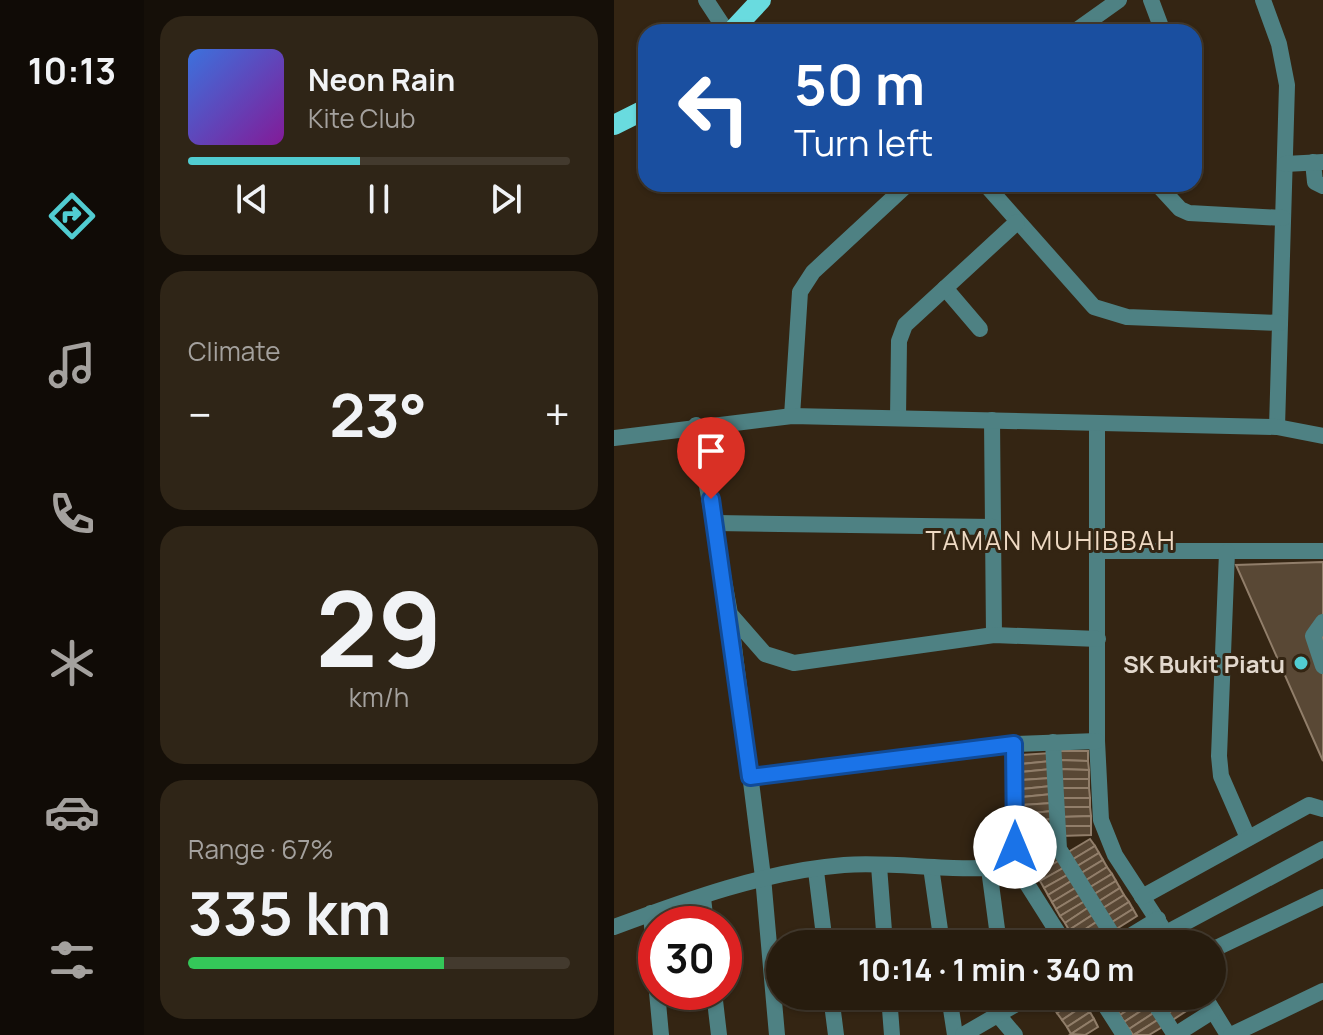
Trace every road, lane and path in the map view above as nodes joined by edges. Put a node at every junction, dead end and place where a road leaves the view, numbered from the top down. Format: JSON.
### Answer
{"nodes":[{"id":1,"x":706,"y":0,"type":"edge"},
{"id":2,"x":761,"y":0,"type":"edge"},
{"id":3,"x":1119,"y":0,"type":"edge"},
{"id":4,"x":1151,"y":0,"type":"edge"},
{"id":5,"x":1263,"y":0,"type":"edge"},
{"id":6,"x":723,"y":24,"type":"edge"},
{"id":7,"x":737,"y":24,"type":"edge"},
{"id":8,"x":1085,"y":24,"type":"edge"},
{"id":9,"x":1160,"y":24,"type":"edge"},
{"id":10,"x":638,"y":113,"type":"edge"},
{"id":11,"x":614,"y":125,"type":"edge"},
{"id":12,"x":1318,"y":162,"type":"edge"},
{"id":13,"x":1285,"y":164,"type":"junction"},
{"id":14,"x":1323,"y":186,"type":"edge"},
{"id":15,"x":899,"y":192,"type":"edge"},
{"id":16,"x":992,"y":192,"type":"edge"},
{"id":17,"x":1164,"y":192,"type":"edge"},
{"id":18,"x":1283,"y":218,"type":"junction"},
{"id":19,"x":1017,"y":222,"type":"junction"},
{"id":20,"x":945,"y":288,"type":"junction"},
{"id":21,"x":1280,"y":323,"type":"junction"},
{"id":22,"x":980,"y":329,"type":"dead end"},
{"id":23,"x":792,"y":416,"type":"junction"},
{"id":24,"x":898,"y":418,"type":"junction"},
{"id":25,"x":992,"y":420,"type":"junction"},
{"id":26,"x":1097,"y":424,"type":"junction"},
{"id":27,"x":696,"y":425,"type":"junction"},
{"id":28,"x":1277,"y":427,"type":"junction"},
{"id":29,"x":1323,"y":436,"type":"edge"},
{"id":30,"x":614,"y":438,"type":"edge"},
{"id":31,"x":716,"y":523,"type":"junction"},
{"id":32,"x":993,"y":527,"type":"junction"},
{"id":33,"x":1097,"y":551,"type":"junction"},
{"id":34,"x":1323,"y":551,"type":"edge"},
{"id":35,"x":1227,"y":552,"type":"junction"},
{"id":36,"x":730,"y":614,"type":"junction"},
{"id":37,"x":1323,"y":622,"type":"edge"},
{"id":38,"x":994,"y":635,"type":"junction"},
{"id":39,"x":1098,"y":639,"type":"junction"},
{"id":40,"x":1323,"y":666,"type":"edge"},
{"id":41,"x":1097,"y":741,"type":"junction"},
{"id":42,"x":1053,"y":742,"type":"junction"},
{"id":43,"x":1014,"y":744,"type":"junction"},
{"id":44,"x":750,"y":777,"type":"junction"},
{"id":45,"x":1323,"y":809,"type":"edge"},
{"id":46,"x":1248,"y":838,"type":"junction"},
{"id":47,"x":1057,"y":840,"type":"junction"},
{"id":48,"x":1015,"y":847,"type":"junction"},
{"id":49,"x":1323,"y":849,"type":"edge"},
{"id":50,"x":1015,"y":865,"type":"junction"},
{"id":51,"x":879,"y":866,"type":"junction"},
{"id":52,"x":931,"y":867,"type":"junction"},
{"id":53,"x":989,"y":869,"type":"junction"},
{"id":54,"x":816,"y":871,"type":"junction"},
{"id":55,"x":763,"y":877,"type":"junction"},
{"id":56,"x":1142,"y":897,"type":"junction"},
{"id":57,"x":1323,"y":897,"type":"edge"},
{"id":58,"x":703,"y":898,"type":"junction"},
{"id":59,"x":675,"y":906,"type":"edge"},
{"id":60,"x":704,"y":906,"type":"edge"},
{"id":61,"x":638,"y":918,"type":"edge"},
{"id":62,"x":614,"y":927,"type":"edge"},
{"id":63,"x":823,"y":930,"type":"edge"},
{"id":64,"x":884,"y":930,"type":"edge"},
{"id":65,"x":940,"y":930,"type":"edge"},
{"id":66,"x":997,"y":930,"type":"edge"},
{"id":67,"x":1056,"y":930,"type":"edge"},
{"id":68,"x":1108,"y":930,"type":"edge"},
{"id":69,"x":1165,"y":930,"type":"edge"},
{"id":70,"x":1170,"y":930,"type":"edge"},
{"id":71,"x":1226,"y":943,"type":"edge"},
{"id":72,"x":1323,"y":991,"type":"edge"},
{"id":73,"x":659,"y":1010,"type":"edge"},
{"id":74,"x":716,"y":1010,"type":"edge"},
{"id":75,"x":833,"y":1010,"type":"edge"},
{"id":76,"x":890,"y":1010,"type":"edge"},
{"id":77,"x":951,"y":1010,"type":"edge"},
{"id":78,"x":1000,"y":1010,"type":"edge"},
{"id":79,"x":1005,"y":1010,"type":"edge"},
{"id":80,"x":1108,"y":1010,"type":"edge"},
{"id":81,"x":1159,"y":1010,"type":"edge"},
{"id":82,"x":1202,"y":1010,"type":"edge"},
{"id":83,"x":1213,"y":1010,"type":"edge"},
{"id":84,"x":661,"y":1035,"type":"edge"},
{"id":85,"x":719,"y":1035,"type":"edge"},
{"id":86,"x":777,"y":1035,"type":"edge"},
{"id":87,"x":836,"y":1035,"type":"edge"},
{"id":88,"x":892,"y":1035,"type":"edge"},
{"id":89,"x":955,"y":1035,"type":"edge"},
{"id":90,"x":963,"y":1035,"type":"edge"},
{"id":91,"x":1015,"y":1035,"type":"edge"},
{"id":92,"x":1124,"y":1035,"type":"edge"},
{"id":93,"x":1175,"y":1035,"type":"edge"},
{"id":94,"x":1230,"y":1035,"type":"edge"}],
"edges":[{"from":1,"to":6,"type":"street"},
{"from":2,"to":7,"type":"main road"},
{"from":3,"to":8,"type":"street"},
{"from":4,"to":9,"type":"street"},
{"from":5,"to":13,"type":"street"},
{"from":10,"to":11,"type":"main road"},
{"from":12,"to":13,"type":"street"},
{"from":12,"to":14,"type":"street"},
{"from":13,"to":18,"type":"street"},
{"from":15,"to":23,"type":"street"},
{"from":16,"to":19,"type":"street"},
{"from":17,"to":18,"type":"street"},
{"from":18,"to":21,"type":"street"},
{"from":19,"to":20,"type":"street"},
{"from":19,"to":21,"type":"street"},
{"from":20,"to":22,"type":"street"},
{"from":20,"to":24,"type":"street"},
{"from":21,"to":28,"type":"street"},
{"from":23,"to":24,"type":"street"},
{"from":23,"to":27,"type":"street"},
{"from":24,"to":25,"type":"street"},
{"from":25,"to":26,"type":"street"},
{"from":25,"to":32,"type":"street"},
{"from":26,"to":28,"type":"street"},
{"from":26,"to":33,"type":"street"},
{"from":27,"to":30,"type":"street"},
{"from":27,"to":31,"type":"street"},
{"from":28,"to":29,"type":"street"},
{"from":31,"to":32,"type":"street"},
{"from":31,"to":36,"type":"street"},
{"from":32,"to":38,"type":"street"},
{"from":33,"to":35,"type":"street"},
{"from":33,"to":39,"type":"street"},
{"from":34,"to":35,"type":"street"},
{"from":35,"to":46,"type":"street"},
{"from":36,"to":38,"type":"street"},
{"from":36,"to":44,"type":"street"},
{"from":37,"to":40,"type":"street"},
{"from":38,"to":39,"type":"street"},
{"from":39,"to":41,"type":"street"},
{"from":41,"to":42,"type":"street"},
{"from":41,"to":56,"type":"street"},
{"from":42,"to":43,"type":"street"},
{"from":42,"to":47,"type":"street"},
{"from":43,"to":44,"type":"street"},
{"from":43,"to":48,"type":"street"},
{"from":44,"to":55,"type":"street"},
{"from":45,"to":46,"type":"street"},
{"from":46,"to":56,"type":"street"},
{"from":47,"to":48,"type":"street"},
{"from":47,"to":68,"type":"street"},
{"from":48,"to":50,"type":"street"},
{"from":49,"to":70,"type":"street"},
{"from":50,"to":53,"type":"street"},
{"from":50,"to":67,"type":"street"},
{"from":51,"to":52,"type":"street"},
{"from":51,"to":54,"type":"street"},
{"from":51,"to":64,"type":"street"},
{"from":52,"to":53,"type":"street"},
{"from":52,"to":65,"type":"street"},
{"from":53,"to":66,"type":"street"},
{"from":54,"to":55,"type":"street"},
{"from":54,"to":63,"type":"street"},
{"from":55,"to":58,"type":"street"},
{"from":55,"to":86,"type":"street"},
{"from":56,"to":69,"type":"street"},
{"from":57,"to":71,"type":"street"},
{"from":58,"to":59,"type":"street"},
{"from":58,"to":60,"type":"street"},
{"from":61,"to":62,"type":"street"},
{"from":72,"to":94,"type":"street"},
{"from":73,"to":84,"type":"street"},
{"from":74,"to":85,"type":"street"},
{"from":75,"to":87,"type":"street"},
{"from":76,"to":88,"type":"street"},
{"from":77,"to":89,"type":"street"},
{"from":78,"to":90,"type":"street"},
{"from":79,"to":91,"type":"street"},
{"from":80,"to":92,"type":"street"},
{"from":81,"to":93,"type":"street"},
{"from":82,"to":93,"type":"street"},
{"from":83,"to":94,"type":"street"}]}
